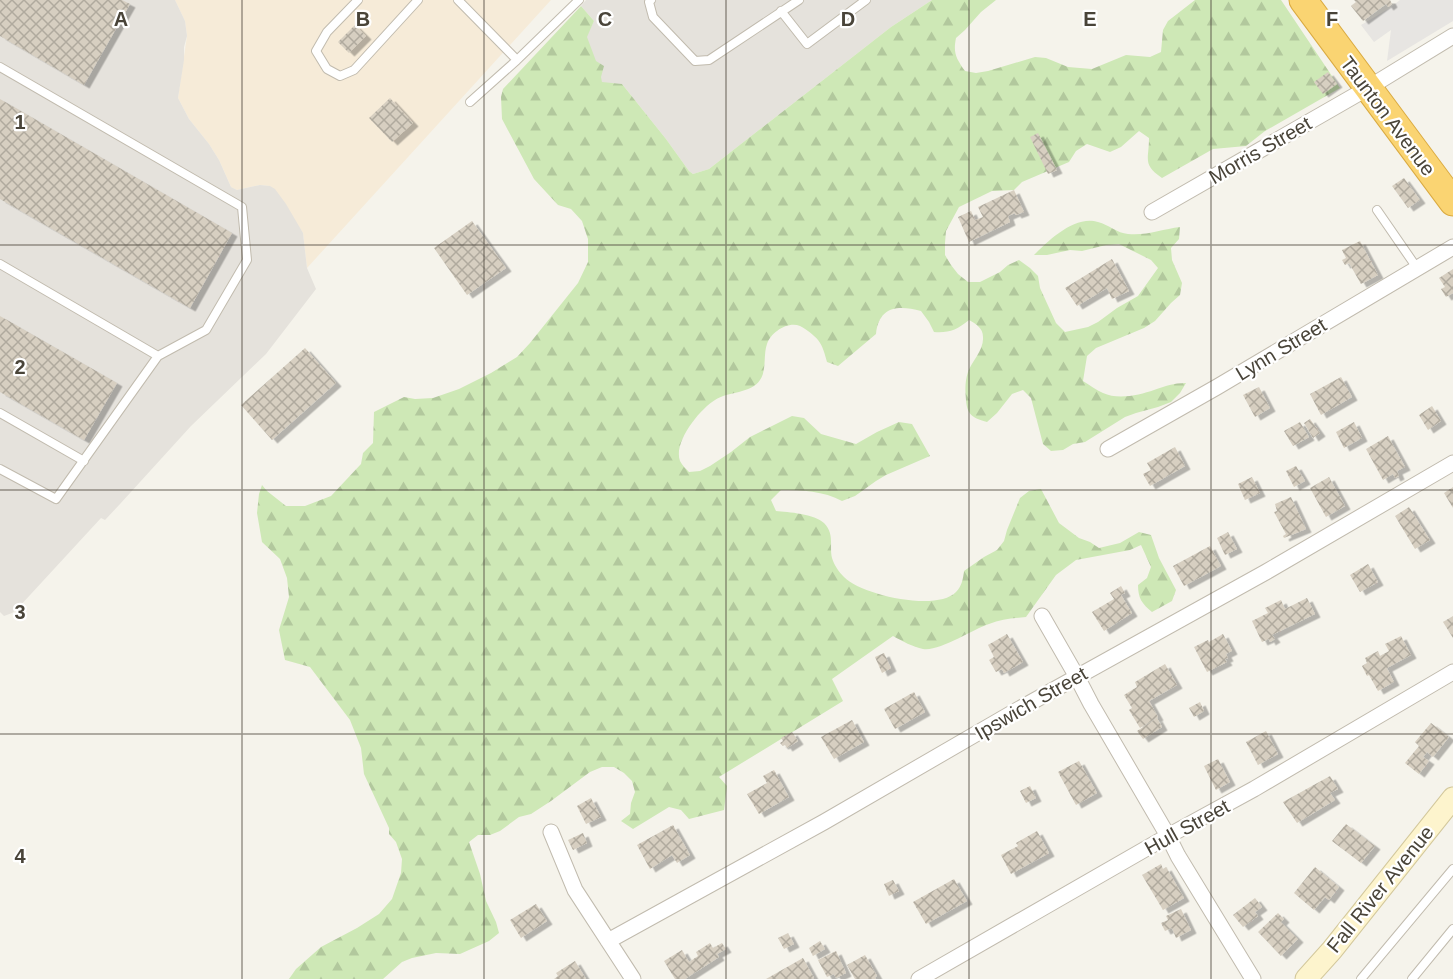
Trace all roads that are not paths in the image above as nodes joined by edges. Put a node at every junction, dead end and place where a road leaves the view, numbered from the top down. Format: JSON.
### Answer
{"nodes":[{"id":1,"x":358,"y":0,"type":"edge"},
{"id":2,"x":418,"y":0,"type":"edge"},
{"id":3,"x":459,"y":0,"type":"edge"},
{"id":4,"x":579,"y":0,"type":"edge"},
{"id":5,"x":651,"y":0,"type":"edge"},
{"id":6,"x":799,"y":0,"type":"edge"},
{"id":7,"x":866,"y":0,"type":"edge"},
{"id":8,"x":1303,"y":0,"type":"edge"},
{"id":9,"x":782,"y":11,"type":"junction"},
{"id":10,"x":1453,"y":36,"type":"edge"},
{"id":11,"x":517,"y":60,"type":"junction"},
{"id":12,"x":0,"y":67,"type":"edge"},
{"id":13,"x":1368,"y":88,"type":"junction"},
{"id":14,"x":470,"y":102,"type":"dead end"},
{"id":15,"x":1450,"y":192,"type":"edge"},
{"id":16,"x":1377,"y":210,"type":"dead end"},
{"id":17,"x":1152,"y":212,"type":"dead end"},
{"id":18,"x":1453,"y":248,"type":"edge"},
{"id":19,"x":0,"y":264,"type":"edge"},
{"id":20,"x":1418,"y":268,"type":"junction"},
{"id":21,"x":158,"y":356,"type":"junction"},
{"id":22,"x":0,"y":413,"type":"edge"},
{"id":23,"x":1108,"y":449,"type":"dead end"},
{"id":24,"x":84,"y":461,"type":"junction"},
{"id":25,"x":1453,"y":463,"type":"edge"},
{"id":26,"x":0,"y":469,"type":"edge"},
{"id":27,"x":1042,"y":616,"type":"dead end"},
{"id":28,"x":1453,"y":672,"type":"edge"},
{"id":29,"x":1077,"y":677,"type":"junction"},
{"id":30,"x":1451,"y":803,"type":"edge"},
{"id":31,"x":551,"y":832,"type":"dead end"},
{"id":32,"x":1168,"y":836,"type":"junction"},
{"id":33,"x":1453,"y":869,"type":"edge"},
{"id":34,"x":1453,"y":929,"type":"edge"},
{"id":35,"x":608,"y":941,"type":"junction"},
{"id":36,"x":633,"y":979,"type":"edge"},
{"id":37,"x":919,"y":979,"type":"edge"},
{"id":38,"x":1252,"y":979,"type":"edge"},
{"id":39,"x":1306,"y":979,"type":"edge"},
{"id":40,"x":1361,"y":979,"type":"edge"},
{"id":41,"x":1412,"y":979,"type":"edge"}],
"edges":[{"from":1,"to":2,"type":"lane"},
{"from":3,"to":11,"type":"lane"},
{"from":4,"to":11,"type":"lane"},
{"from":5,"to":9,"type":"lane"},
{"from":6,"to":9,"type":"lane"},
{"from":7,"to":9,"type":"lane"},
{"from":8,"to":13,"type":"highway","name":"Taunton Avenue"},
{"from":10,"to":13,"type":"street","name":"Morris Street"},
{"from":11,"to":14,"type":"lane"},
{"from":12,"to":21,"type":"lane"},
{"from":13,"to":15,"type":"highway","name":"Taunton Avenue"},
{"from":13,"to":17,"type":"street","name":"Morris Street"},
{"from":16,"to":20,"type":"lane"},
{"from":18,"to":20,"type":"street","name":"Lynn Street"},
{"from":19,"to":21,"type":"lane"},
{"from":20,"to":23,"type":"street","name":"Lynn Street"},
{"from":21,"to":24,"type":"lane"},
{"from":22,"to":24,"type":"lane"},
{"from":24,"to":26,"type":"lane"},
{"from":25,"to":29,"type":"street","name":"Ipswich Street"},
{"from":27,"to":29,"type":"street"},
{"from":28,"to":32,"type":"street","name":"Hull Street"},
{"from":29,"to":32,"type":"street"},
{"from":29,"to":35,"type":"street","name":"Ipswich Street"},
{"from":30,"to":39,"type":"main road","name":"Fall River Avenue"},
{"from":31,"to":35,"type":"street"},
{"from":32,"to":37,"type":"street","name":"Hull Street"},
{"from":32,"to":38,"type":"street"},
{"from":33,"to":40,"type":"lane"},
{"from":34,"to":41,"type":"lane"},
{"from":35,"to":36,"type":"street"}]}
